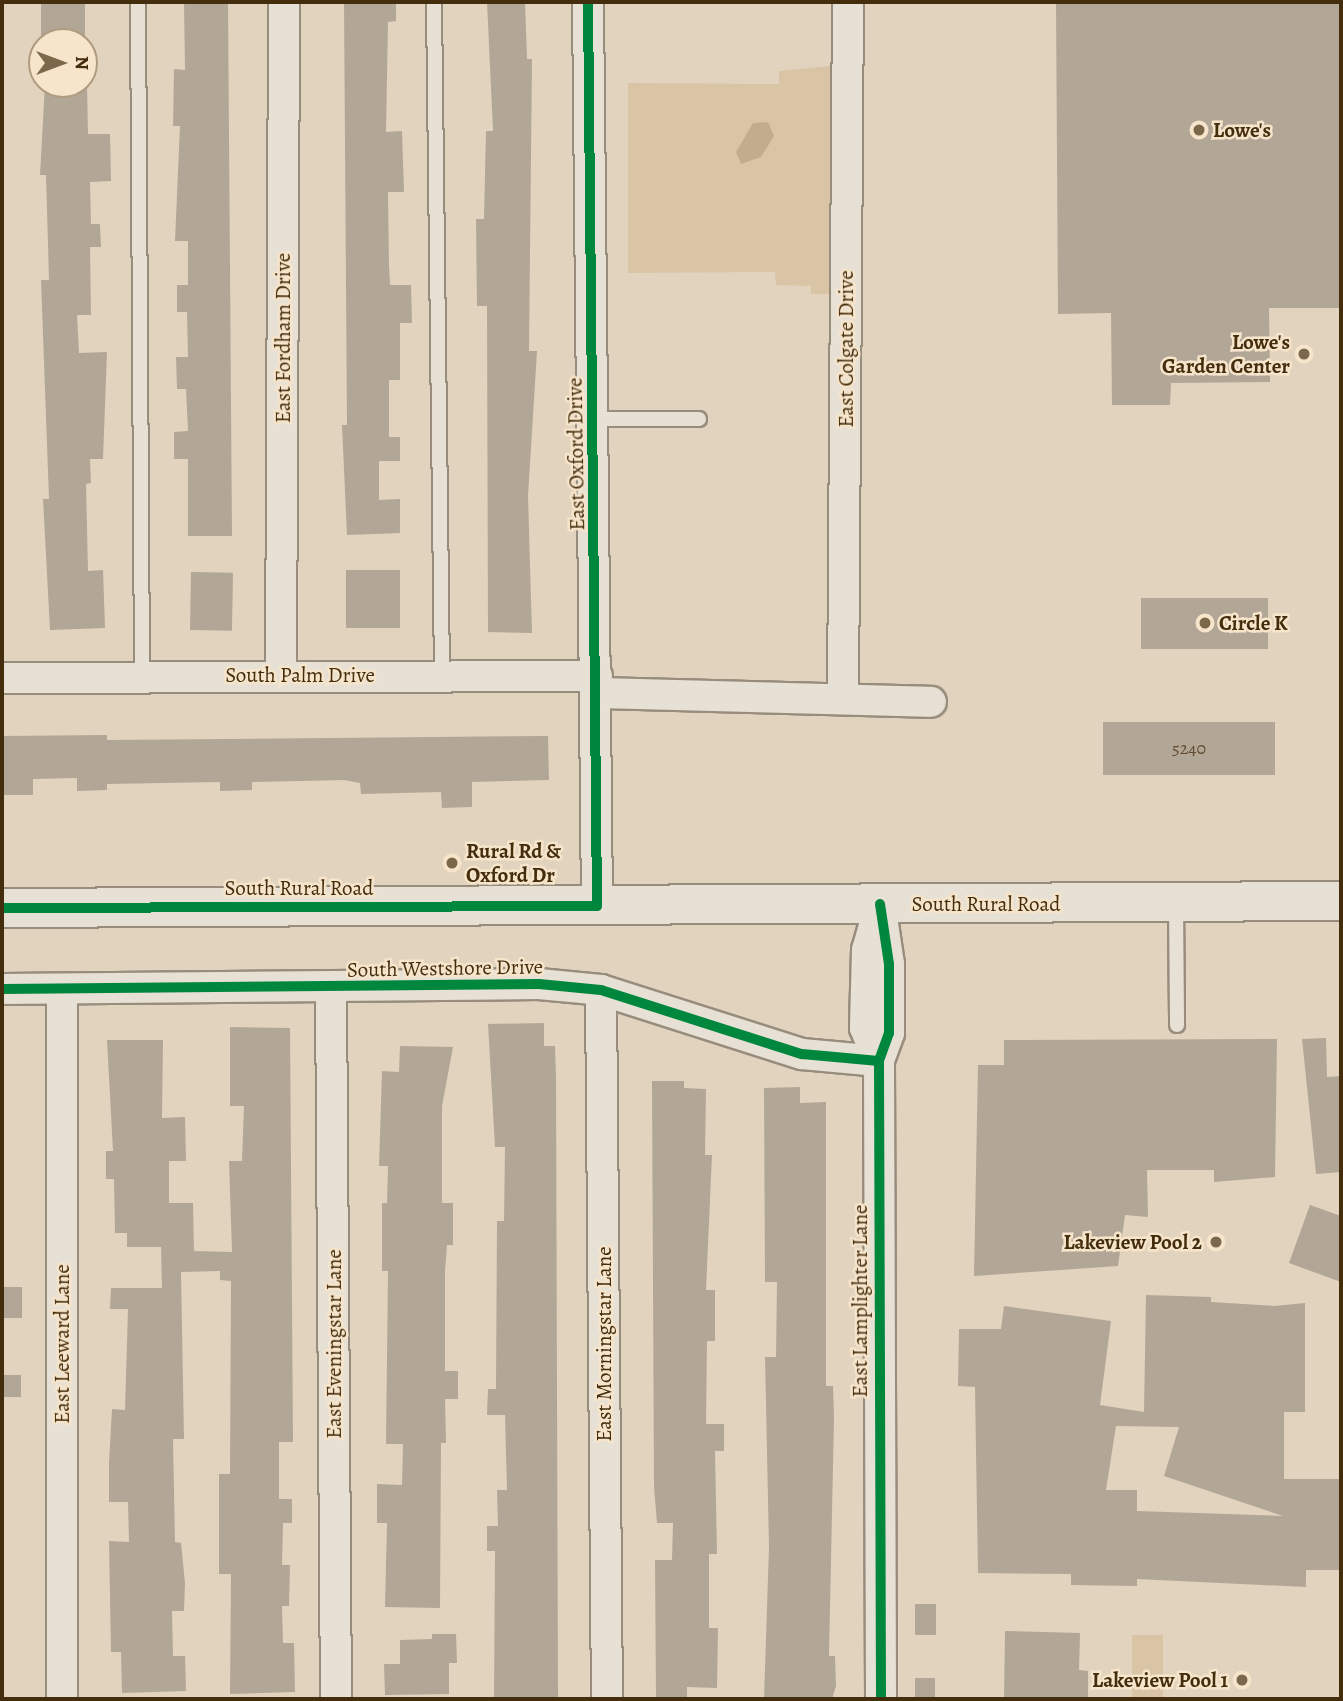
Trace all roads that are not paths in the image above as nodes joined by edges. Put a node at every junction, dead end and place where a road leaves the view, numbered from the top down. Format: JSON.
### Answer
{"nodes":[{"id":1,"x":138,"y":2,"type":"edge"},
{"id":2,"x":284,"y":2,"type":"edge"},
{"id":3,"x":435,"y":2,"type":"edge"},
{"id":4,"x":588,"y":2,"type":"edge"},
{"id":5,"x":848,"y":2,"type":"edge"},
{"id":6,"x":595,"y":419,"type":"junction"},
{"id":7,"x":699,"y":419,"type":"dead end"},
{"id":8,"x":281,"y":674,"type":"junction"},
{"id":9,"x":442,"y":675,"type":"junction"},
{"id":10,"x":142,"y":676,"type":"junction"},
{"id":11,"x":2,"y":678,"type":"edge"},
{"id":12,"x":597,"y":684,"type":"junction"},
{"id":13,"x":843,"y":696,"type":"junction"},
{"id":14,"x":931,"y":702,"type":"dead end"},
{"id":15,"x":1341,"y":901,"type":"edge"},
{"id":16,"x":1176,"y":902,"type":"junction"},
{"id":17,"x":880,"y":904,"type":"junction"},
{"id":18,"x":597,"y":906,"type":"junction"},
{"id":19,"x":2,"y":908,"type":"edge"},
{"id":20,"x":2,"y":989,"type":"edge"},
{"id":21,"x":62,"y":989,"type":"junction"},
{"id":22,"x":331,"y":990,"type":"junction"},
{"id":23,"x":601,"y":990,"type":"junction"},
{"id":24,"x":1177,"y":1025,"type":"dead end"},
{"id":25,"x":879,"y":1061,"type":"junction"},
{"id":26,"x":62,"y":1699,"type":"edge"},
{"id":27,"x":336,"y":1699,"type":"edge"},
{"id":28,"x":607,"y":1699,"type":"edge"},
{"id":29,"x":880,"y":1699,"type":"edge"}],
"edges":[{"from":1,"to":10,"type":"lane"},
{"from":2,"to":8,"type":"street","name":"East Fordham Drive"},
{"from":3,"to":9,"type":"lane"},
{"from":4,"to":6,"type":"street","name":"East Oxford Drive"},
{"from":5,"to":13,"type":"street","name":"East Colgate Drive"},
{"from":6,"to":7,"type":"lane"},
{"from":6,"to":12,"type":"street","name":"East Oxford Drive"},
{"from":8,"to":9,"type":"street","name":"South Palm Drive"},
{"from":8,"to":10,"type":"street","name":"South Palm Drive"},
{"from":9,"to":12,"type":"street","name":"South Palm Drive"},
{"from":10,"to":11,"type":"street","name":"South Palm Drive"},
{"from":12,"to":13,"type":"street","name":"South Palm Drive"},
{"from":12,"to":18,"type":"street","name":"East Oxford Drive"},
{"from":13,"to":14,"type":"street","name":"South Palm Drive"},
{"from":15,"to":16,"type":"main road","name":"South Rural Road"},
{"from":16,"to":17,"type":"main road","name":"South Rural Road"},
{"from":16,"to":24,"type":"lane"},
{"from":17,"to":18,"type":"main road","name":"South Rural Road"},
{"from":17,"to":25,"type":"street","name":"East Lamplighter Lane"},
{"from":18,"to":19,"type":"main road","name":"South Rural Road"},
{"from":20,"to":21,"type":"street","name":"South Westshore Drive"},
{"from":21,"to":22,"type":"street","name":"South Westshore Drive"},
{"from":21,"to":26,"type":"street","name":"East Leeward Lane"},
{"from":22,"to":23,"type":"street","name":"South Westshore Drive"},
{"from":22,"to":27,"type":"street","name":"East Eveningstar Lane"},
{"from":23,"to":25,"type":"street","name":"South Westshore Drive"},
{"from":23,"to":28,"type":"street","name":"East Morningstar Lane"},
{"from":25,"to":29,"type":"street","name":"East Lamplighter Lane"}]}
